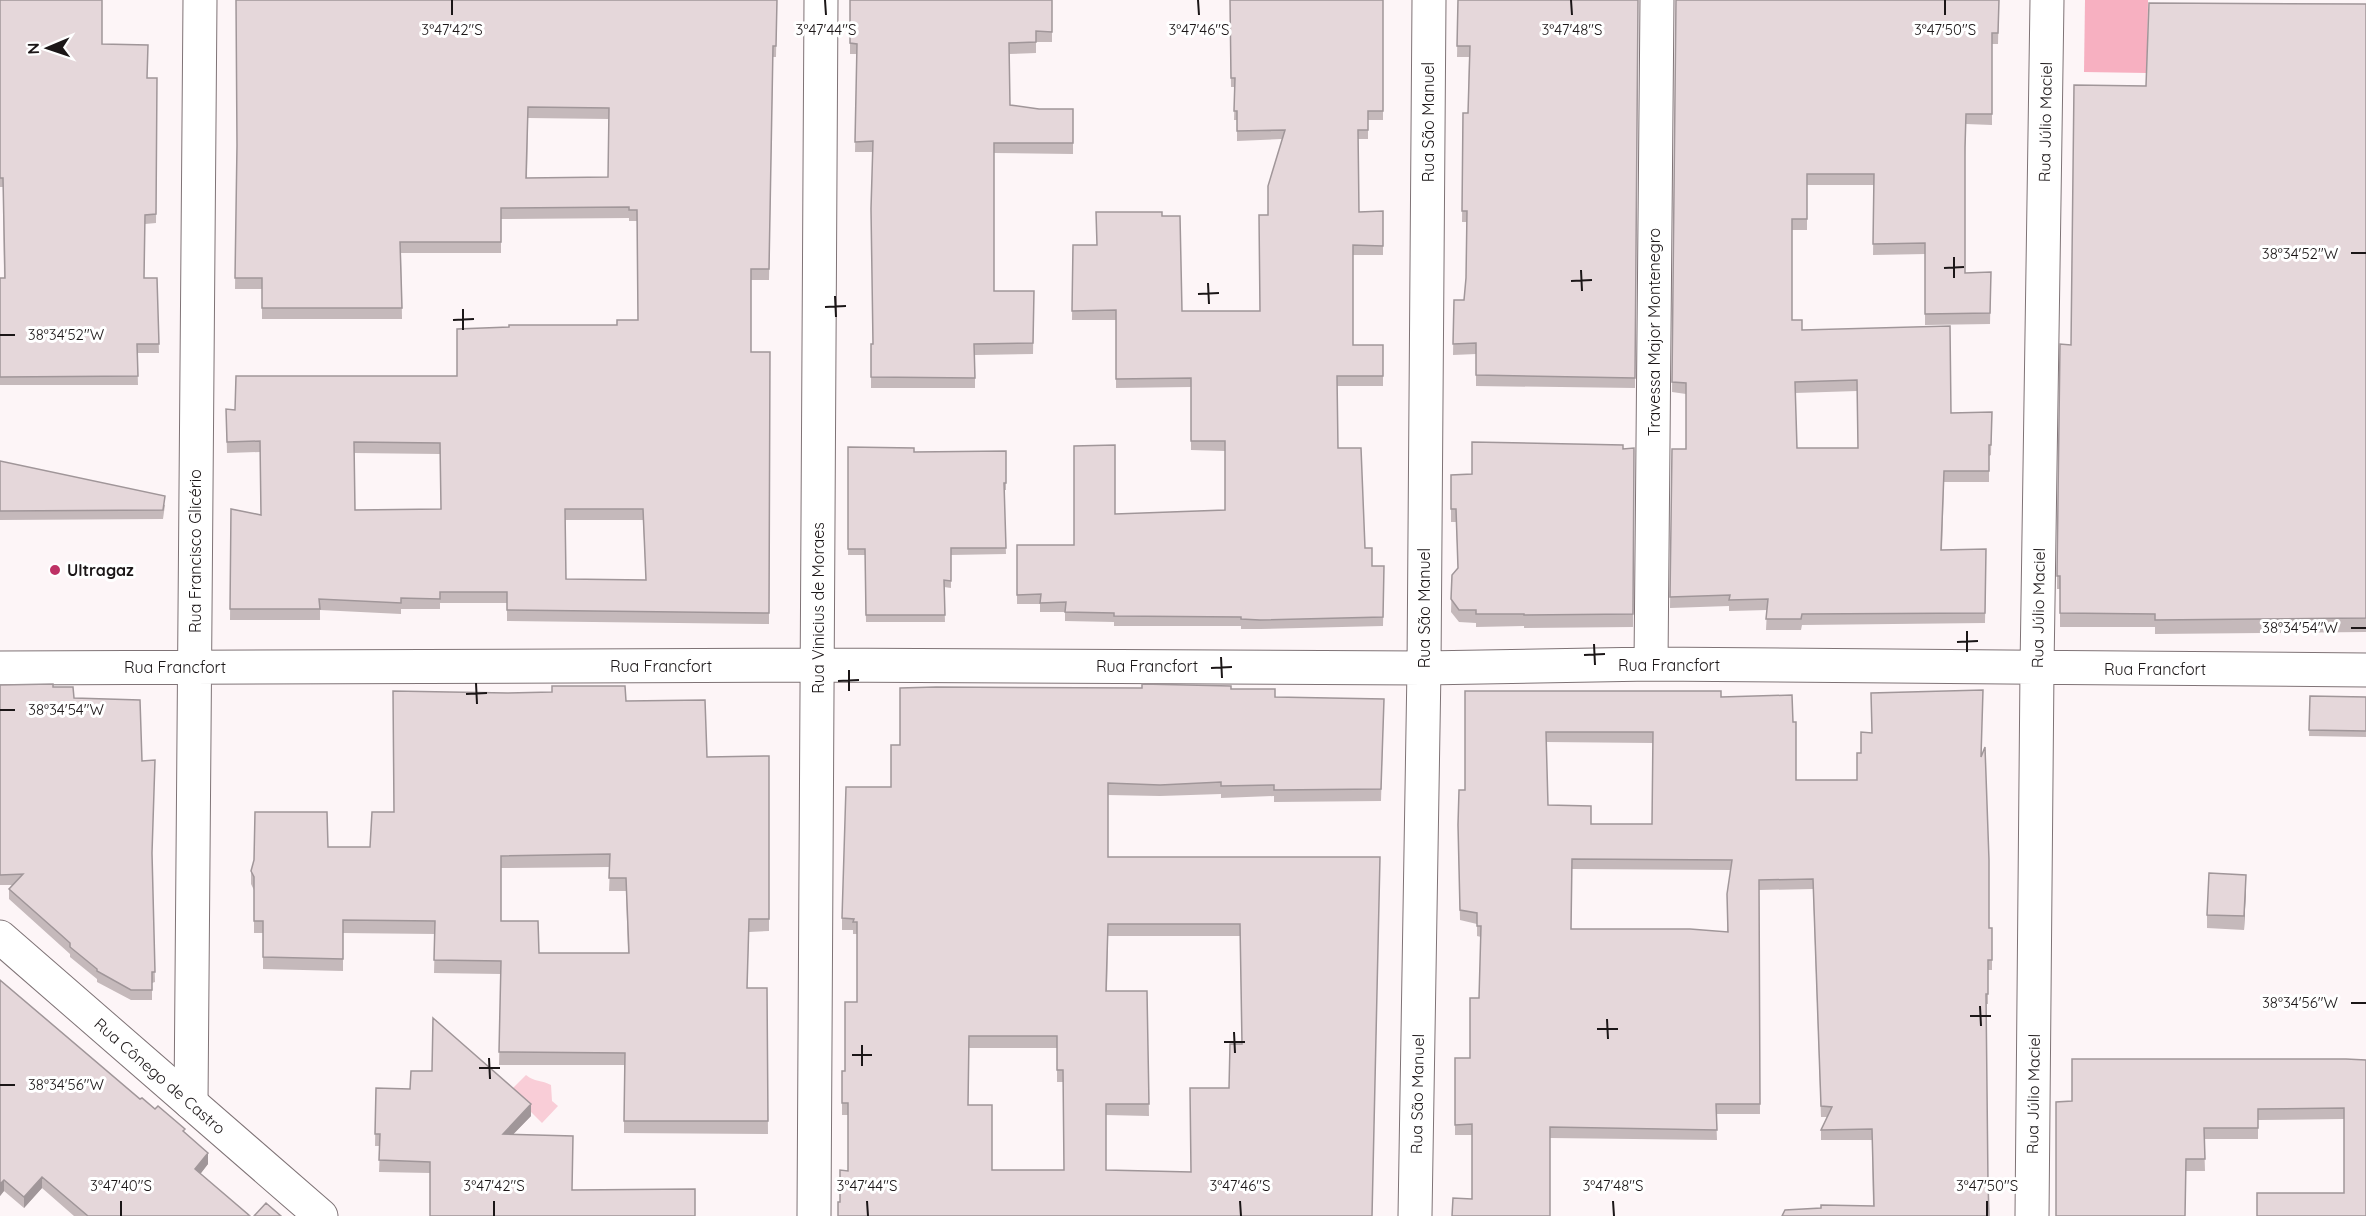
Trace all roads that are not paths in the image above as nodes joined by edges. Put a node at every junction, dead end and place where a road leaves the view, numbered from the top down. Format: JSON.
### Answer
{"nodes":[{"id":1,"x":200,"y":0,"type":"edge"},
{"id":2,"x":821,"y":0,"type":"edge"},
{"id":3,"x":1429,"y":0,"type":"edge"},
{"id":4,"x":1657,"y":0,"type":"edge"},
{"id":5,"x":2047,"y":0,"type":"edge"},
{"id":6,"x":1651,"y":664,"type":"junction"},
{"id":7,"x":817,"y":665,"type":"junction"},
{"id":8,"x":195,"y":667,"type":"junction"},
{"id":9,"x":0,"y":668,"type":"edge"},
{"id":10,"x":1424,"y":668,"type":"junction"},
{"id":11,"x":2037,"y":669,"type":"junction"},
{"id":12,"x":2366,"y":670,"type":"edge"},
{"id":13,"x":0,"y":937,"type":"edge"},
{"id":14,"x":191,"y":1103,"type":"junction"},
{"id":15,"x":321,"y":1216,"type":"edge"},
{"id":16,"x":814,"y":1216,"type":"edge"},
{"id":17,"x":1415,"y":1216,"type":"edge"},
{"id":18,"x":2032,"y":1216,"type":"edge"}],
"edges":[{"from":1,"to":8,"type":"street","name":"Rua Francisco Glicério"},
{"from":2,"to":7,"type":"street","name":"Rua Vinicius de Moraes"},
{"from":3,"to":10,"type":"street","name":"Rua São Manuel"},
{"from":4,"to":6,"type":"street","name":"Travessa Major Montenegro"},
{"from":5,"to":11,"type":"street","name":"Rua Júlio Maciel"},
{"from":6,"to":10,"type":"street","name":"Rua Francfort"},
{"from":6,"to":11,"type":"street","name":"Rua Francfort"},
{"from":7,"to":8,"type":"street","name":"Rua Francfort"},
{"from":7,"to":10,"type":"street","name":"Rua Francfort"},
{"from":7,"to":16,"type":"street","name":"Rua Vinicius de Moraes"},
{"from":8,"to":9,"type":"street","name":"Rua Francfort"},
{"from":8,"to":14,"type":"street","name":"Rua Francisco Glicério"},
{"from":10,"to":17,"type":"street","name":"Rua São Manuel"},
{"from":11,"to":12,"type":"street","name":"Rua Francfort"},
{"from":11,"to":18,"type":"street","name":"Rua Júlio Maciel"},
{"from":13,"to":14,"type":"street","name":"Rua Cônego de Castro"},
{"from":14,"to":15,"type":"street","name":"Rua Cônego de Castro"}]}
